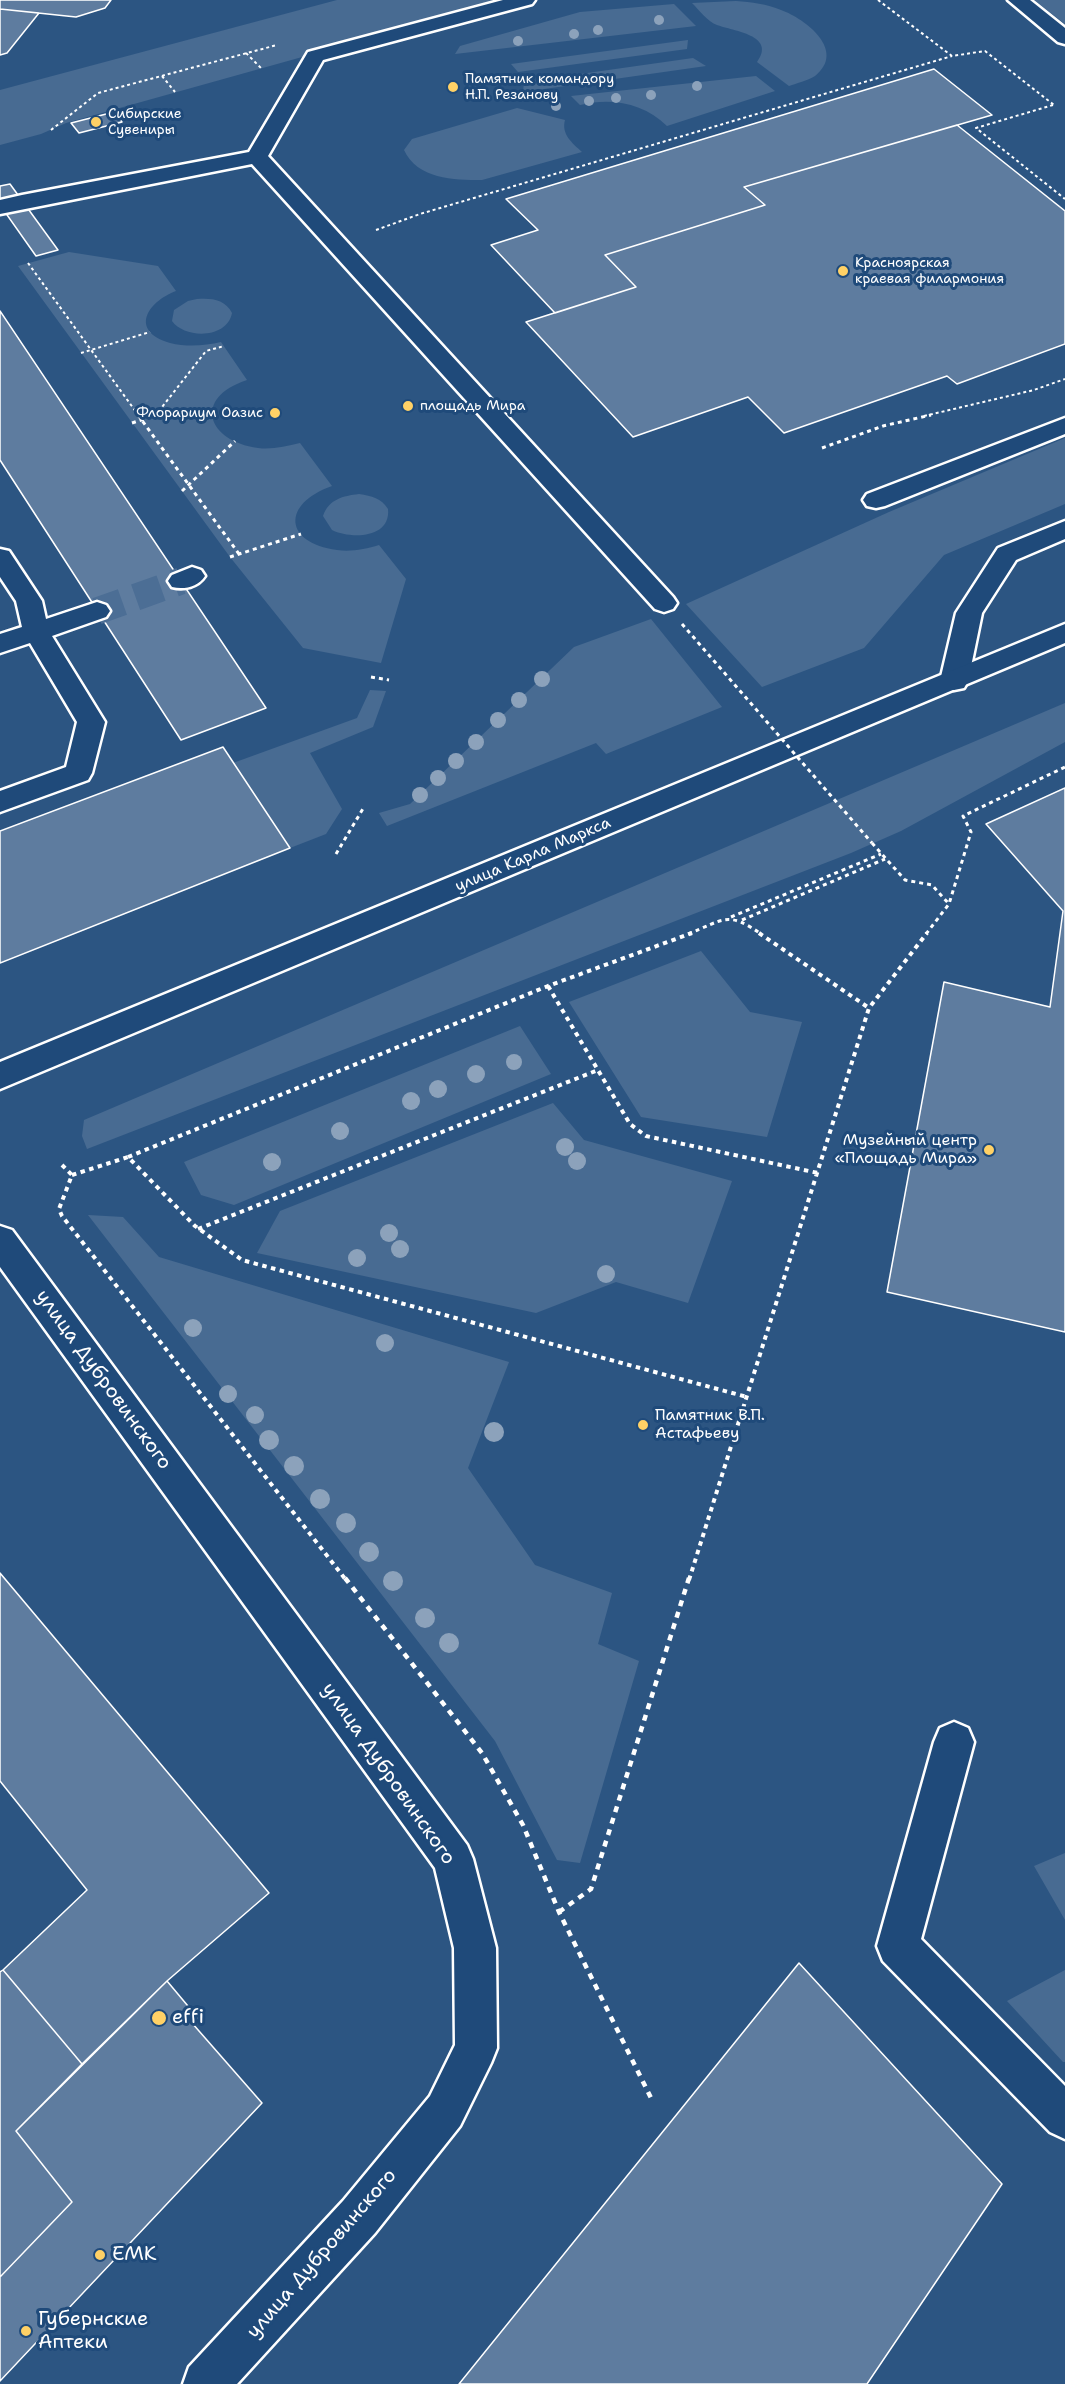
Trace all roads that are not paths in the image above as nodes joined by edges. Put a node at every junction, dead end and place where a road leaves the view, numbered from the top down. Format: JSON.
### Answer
{"nodes":[{"id":1,"x":525,"y":0,"type":"edge"},
{"id":2,"x":1018,"y":0,"type":"edge"},
{"id":3,"x":1065,"y":38,"type":"edge"},
{"id":4,"x":257,"y":157,"type":"junction"},
{"id":5,"x":0,"y":207,"type":"edge"},
{"id":6,"x":1065,"y":425,"type":"edge"},
{"id":7,"x":876,"y":500,"type":"dead end"},
{"id":8,"x":1065,"y":529,"type":"edge"},
{"id":9,"x":0,"y":557,"type":"edge"},
{"id":10,"x":664,"y":603,"type":"dead end"},
{"id":11,"x":97,"y":611,"type":"tunnel mouth"},
{"id":12,"x":36,"y":632,"type":"junction"},
{"id":13,"x":1065,"y":633,"type":"edge"},
{"id":14,"x":0,"y":644,"type":"edge"},
{"id":15,"x":954,"y":681,"type":"junction"},
{"id":16,"x":0,"y":802,"type":"edge"},
{"id":17,"x":0,"y":1076,"type":"edge"},
{"id":18,"x":0,"y":1240,"type":"edge"},
{"id":19,"x":954,"y":1742,"type":"dead end"},
{"id":20,"x":1065,"y":2117,"type":"edge"},
{"id":21,"x":206,"y":2384,"type":"edge"}],
"edges":[{"from":1,"to":4,"type":"main road"},
{"from":2,"to":3,"type":"main road"},
{"from":4,"to":5,"type":"main road"},
{"from":4,"to":10,"type":"main road"},
{"from":6,"to":7,"type":"main road"},
{"from":8,"to":15,"type":"main road"},
{"from":9,"to":12,"type":"main road"},
{"from":11,"to":12,"type":"main road"},
{"from":12,"to":14,"type":"main road"},
{"from":12,"to":16,"type":"main road"},
{"from":13,"to":15,"type":"main road","name":"улица Карла Маркса"},
{"from":15,"to":17,"type":"main road","name":"улица Карла Маркса"},
{"from":18,"to":21,"type":"main road","name":"улица Дубровинского"},
{"from":19,"to":20,"type":"main road"}]}
